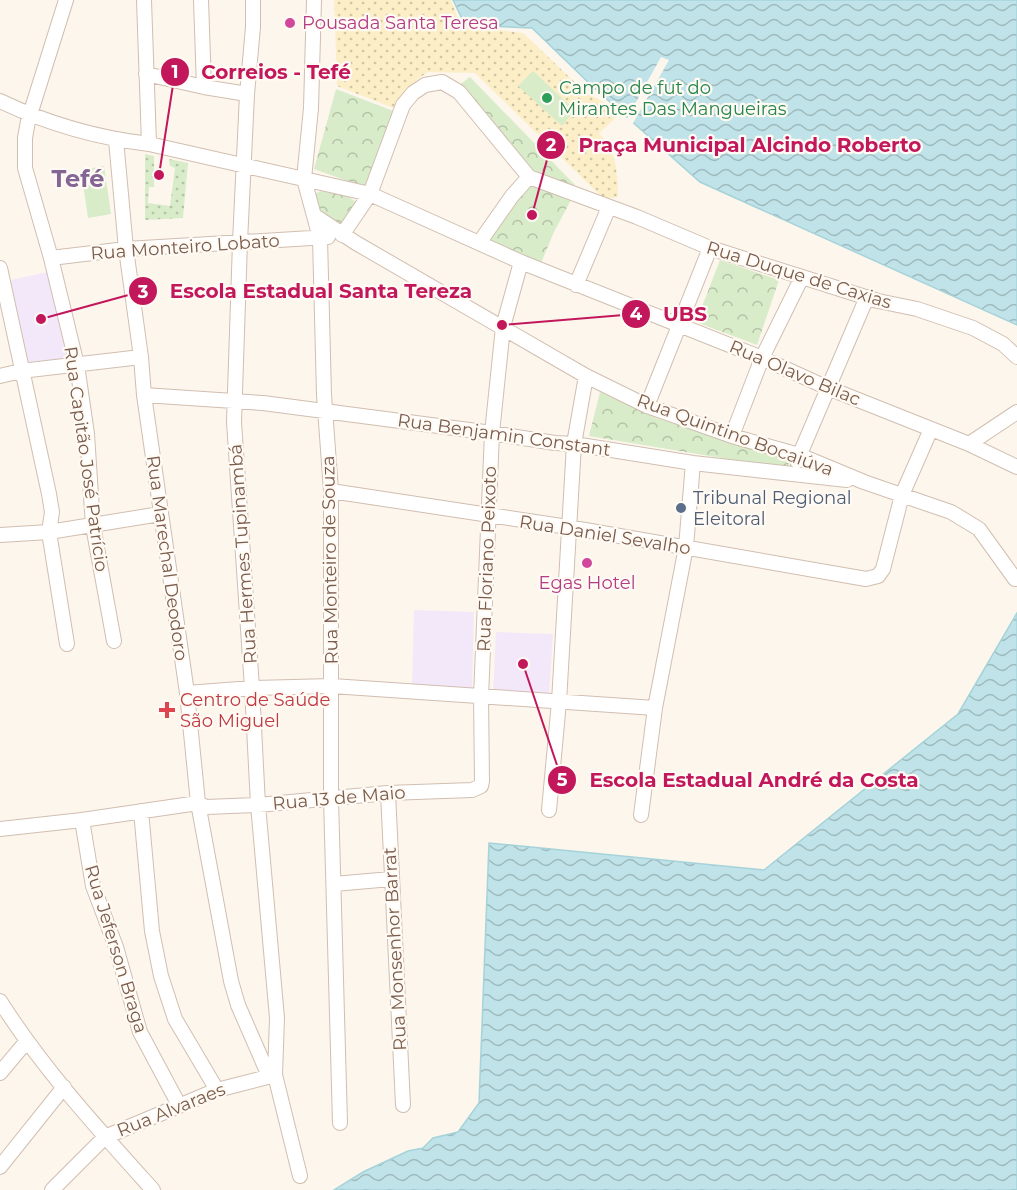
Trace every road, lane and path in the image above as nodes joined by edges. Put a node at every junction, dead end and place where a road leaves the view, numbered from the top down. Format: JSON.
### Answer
{"nodes":[{"id":1,"x":66,"y":0,"type":"edge"},
{"id":2,"x":144,"y":0,"type":"edge"},
{"id":3,"x":201,"y":0,"type":"edge"},
{"id":4,"x":253,"y":0,"type":"edge"},
{"id":5,"x":314,"y":0,"type":"edge"},
{"id":6,"x":146,"y":74,"type":"junction"},
{"id":7,"x":204,"y":87,"type":"junction"},
{"id":8,"x":247,"y":94,"type":"junction"},
{"id":9,"x":0,"y":101,"type":"edge"},
{"id":10,"x":30,"y":116,"type":"junction"},
{"id":11,"x":116,"y":140,"type":"junction"},
{"id":12,"x":149,"y":144,"type":"junction"},
{"id":13,"x":243,"y":166,"type":"junction"},
{"id":14,"x":529,"y":177,"type":"junction"},
{"id":15,"x":304,"y":179,"type":"junction"},
{"id":16,"x":370,"y":194,"type":"junction"},
{"id":17,"x":609,"y":207,"type":"junction"},
{"id":18,"x":315,"y":216,"type":"junction"},
{"id":19,"x":342,"y":235,"type":"junction"},
{"id":20,"x":320,"y":238,"type":"junction"},
{"id":21,"x":240,"y":242,"type":"junction"},
{"id":22,"x":478,"y":243,"type":"junction"},
{"id":23,"x":710,"y":248,"type":"junction"},
{"id":24,"x":126,"y":249,"type":"junction"},
{"id":25,"x":51,"y":258,"type":"junction"},
{"id":26,"x":521,"y":262,"type":"junction"},
{"id":27,"x":0,"y":267,"type":"edge"},
{"id":28,"x":802,"y":277,"type":"junction"},
{"id":29,"x":576,"y":285,"type":"junction"},
{"id":30,"x":867,"y":297,"type":"junction"},
{"id":31,"x":678,"y":325,"type":"junction"},
{"id":32,"x":503,"y":327,"type":"junction"},
{"id":33,"x":141,"y":357,"type":"junction"},
{"id":34,"x":1017,"y":357,"type":"edge"},
{"id":35,"x":762,"y":358,"type":"junction"},
{"id":36,"x":76,"y":365,"type":"junction"},
{"id":37,"x":21,"y":371,"type":"junction"},
{"id":38,"x":0,"y":376,"type":"edge"},
{"id":39,"x":586,"y":376,"type":"junction"},
{"id":40,"x":828,"y":388,"type":"junction"},
{"id":41,"x":144,"y":395,"type":"junction"},
{"id":42,"x":236,"y":401,"type":"junction"},
{"id":43,"x":647,"y":406,"type":"junction"},
{"id":44,"x":325,"y":412,"type":"junction"},
{"id":45,"x":1017,"y":412,"type":"edge"},
{"id":46,"x":932,"y":429,"type":"junction"},
{"id":47,"x":492,"y":433,"type":"junction"},
{"id":48,"x":732,"y":436,"type":"junction"},
{"id":49,"x":574,"y":444,"type":"junction"},
{"id":50,"x":969,"y":444,"type":"junction"},
{"id":51,"x":799,"y":455,"type":"junction"},
{"id":52,"x":693,"y":463,"type":"junction"},
{"id":53,"x":1017,"y":467,"type":"edge"},
{"id":54,"x":793,"y":474,"type":"junction"},
{"id":55,"x":864,"y":482,"type":"junction"},
{"id":56,"x":331,"y":491,"type":"junction"},
{"id":57,"x":902,"y":495,"type":"junction"},
{"id":58,"x":160,"y":514,"type":"junction"},
{"id":59,"x":489,"y":516,"type":"junction"},
{"id":60,"x":93,"y":526,"type":"junction"},
{"id":61,"x":568,"y":527,"type":"junction"},
{"id":62,"x":49,"y":532,"type":"junction"},
{"id":63,"x":0,"y":535,"type":"edge"},
{"id":64,"x":686,"y":548,"type":"junction"},
{"id":65,"x":1015,"y":579,"type":"dead end"},
{"id":66,"x":114,"y":641,"type":"dead end"},
{"id":67,"x":67,"y":644,"type":"dead end"},
{"id":68,"x":332,"y":686,"type":"junction"},
{"id":69,"x":252,"y":688,"type":"junction"},
{"id":70,"x":187,"y":693,"type":"junction"},
{"id":71,"x":481,"y":698,"type":"junction"},
{"id":72,"x":559,"y":702,"type":"junction"},
{"id":73,"x":655,"y":708,"type":"junction"},
{"id":74,"x":481,"y":786,"type":"joint"},
{"id":75,"x":388,"y":793,"type":"junction"},
{"id":76,"x":331,"y":798,"type":"junction"},
{"id":77,"x":198,"y":803,"type":"junction"},
{"id":78,"x":258,"y":805,"type":"junction"},
{"id":79,"x":549,"y":810,"type":"dead end"},
{"id":80,"x":141,"y":811,"type":"junction"},
{"id":81,"x":641,"y":815,"type":"dead end"},
{"id":82,"x":82,"y":820,"type":"junction"},
{"id":83,"x":0,"y":829,"type":"edge"},
{"id":84,"x":391,"y":879,"type":"junction"},
{"id":85,"x":334,"y":884,"type":"junction"},
{"id":86,"x":0,"y":1001,"type":"edge"},
{"id":87,"x":26,"y":1042,"type":"junction"},
{"id":88,"x":0,"y":1073,"type":"edge"},
{"id":89,"x":272,"y":1075,"type":"junction"},
{"id":90,"x":64,"y":1087,"type":"junction"},
{"id":91,"x":217,"y":1090,"type":"junction"},
{"id":92,"x":179,"y":1105,"type":"junction"},
{"id":93,"x":403,"y":1105,"type":"dead end"},
{"id":94,"x":340,"y":1123,"type":"dead end"},
{"id":95,"x":105,"y":1137,"type":"junction"},
{"id":96,"x":0,"y":1167,"type":"edge"},
{"id":97,"x":300,"y":1176,"type":"dead end"},
{"id":98,"x":52,"y":1190,"type":"edge"},
{"id":99,"x":153,"y":1190,"type":"edge"}],
"edges":[{"from":1,"to":10,"type":"street","name":"Rua Capitão José Patrício"},
{"from":2,"to":6,"type":"street"},
{"from":3,"to":7,"type":"street"},
{"from":4,"to":8,"type":"street","name":"Rua Hermes Tupinambá"},
{"from":5,"to":15,"type":"street","name":"Rua Monteiro de Souza"},
{"from":6,"to":7,"type":"street"},
{"from":6,"to":12,"type":"street"},
{"from":7,"to":8,"type":"street"},
{"from":8,"to":13,"type":"street","name":"Rua Hermes Tupinambá"},
{"from":9,"to":10,"type":"street","name":"Rua Olavo Bilac"},
{"from":10,"to":11,"type":"street","name":"Rua Olavo Bilac"},
{"from":10,"to":25,"type":"street","name":"Rua Capitão José Patrício"},
{"from":11,"to":12,"type":"street","name":"Rua Olavo Bilac"},
{"from":11,"to":24,"type":"street","name":"Rua Marechal Deodoro"},
{"from":12,"to":13,"type":"street","name":"Rua Olavo Bilac"},
{"from":13,"to":15,"type":"street","name":"Rua Olavo Bilac"},
{"from":13,"to":21,"type":"street","name":"Rua Hermes Tupinambá"},
{"from":14,"to":16,"type":"street"},
{"from":14,"to":17,"type":"street","name":"Rua Duque de Caxias"},
{"from":14,"to":22,"type":"street"},
{"from":15,"to":16,"type":"street","name":"Rua Olavo Bilac"},
{"from":15,"to":18,"type":"street","name":"Rua Monteiro de Souza"},
{"from":16,"to":19,"type":"street"},
{"from":16,"to":22,"type":"street","name":"Rua Olavo Bilac"},
{"from":17,"to":23,"type":"street","name":"Rua Duque de Caxias"},
{"from":17,"to":29,"type":"street"},
{"from":18,"to":19,"type":"street","name":"Rua Quintino Bocaiúva"},
{"from":18,"to":20,"type":"street","name":"Rua Monteiro de Souza"},
{"from":19,"to":20,"type":"street"},
{"from":19,"to":32,"type":"street","name":"Rua Quintino Bocaiúva"},
{"from":20,"to":21,"type":"street","name":"Rua Monteiro Lobato"},
{"from":20,"to":44,"type":"street","name":"Rua Monteiro de Souza"},
{"from":21,"to":24,"type":"street","name":"Rua Monteiro Lobato"},
{"from":21,"to":42,"type":"street","name":"Rua Hermes Tupinambá"},
{"from":22,"to":26,"type":"street","name":"Rua Olavo Bilac"},
{"from":23,"to":28,"type":"street","name":"Rua Duque de Caxias"},
{"from":23,"to":31,"type":"street"},
{"from":24,"to":25,"type":"street","name":"Rua Monteiro Lobato"},
{"from":24,"to":33,"type":"street","name":"Rua Marechal Deodoro"},
{"from":25,"to":36,"type":"street","name":"Rua Capitão José Patrício"},
{"from":26,"to":29,"type":"street","name":"Rua Olavo Bilac"},
{"from":26,"to":32,"type":"street","name":"Rua Floriano Peixoto"},
{"from":27,"to":37,"type":"street"},
{"from":28,"to":30,"type":"street","name":"Rua Duque de Caxias"},
{"from":28,"to":35,"type":"street"},
{"from":29,"to":31,"type":"street","name":"Rua Olavo Bilac"},
{"from":30,"to":34,"type":"street","name":"Rua Duque de Caxias"},
{"from":30,"to":40,"type":"street"},
{"from":31,"to":35,"type":"street","name":"Rua Olavo Bilac"},
{"from":31,"to":43,"type":"street"},
{"from":32,"to":39,"type":"street","name":"Rua Quintino Bocaiúva"},
{"from":32,"to":47,"type":"street","name":"Rua Floriano Peixoto"},
{"from":33,"to":36,"type":"street"},
{"from":33,"to":41,"type":"street","name":"Rua Marechal Deodoro"},
{"from":35,"to":40,"type":"street","name":"Rua Olavo Bilac"},
{"from":35,"to":48,"type":"street"},
{"from":36,"to":37,"type":"street"},
{"from":36,"to":60,"type":"street","name":"Rua Capitão José Patrício"},
{"from":37,"to":38,"type":"street"},
{"from":37,"to":62,"type":"street"},
{"from":39,"to":43,"type":"street","name":"Rua Quintino Bocaiúva"},
{"from":39,"to":49,"type":"street"},
{"from":40,"to":46,"type":"street","name":"Rua Olavo Bilac"},
{"from":40,"to":51,"type":"street"},
{"from":41,"to":42,"type":"street","name":"Rua Benjamin Constant"},
{"from":41,"to":58,"type":"street","name":"Rua Marechal Deodoro"},
{"from":42,"to":44,"type":"street","name":"Rua Benjamin Constant"},
{"from":42,"to":69,"type":"street","name":"Rua Hermes Tupinambá"},
{"from":43,"to":48,"type":"street","name":"Rua Quintino Bocaiúva"},
{"from":44,"to":47,"type":"street","name":"Rua Benjamin Constant"},
{"from":44,"to":56,"type":"street","name":"Rua Monteiro de Souza"},
{"from":45,"to":50,"type":"street"},
{"from":46,"to":50,"type":"street","name":"Rua Olavo Bilac"},
{"from":46,"to":57,"type":"street"},
{"from":47,"to":49,"type":"street","name":"Rua Benjamin Constant"},
{"from":47,"to":59,"type":"street","name":"Rua Floriano Peixoto"},
{"from":48,"to":51,"type":"street","name":"Rua Quintino Bocaiúva"},
{"from":49,"to":52,"type":"street","name":"Rua Benjamin Constant"},
{"from":49,"to":61,"type":"street"},
{"from":50,"to":53,"type":"street","name":"Rua Olavo Bilac"},
{"from":51,"to":54,"type":"street"},
{"from":51,"to":55,"type":"street","name":"Rua Quintino Bocaiúva"},
{"from":52,"to":54,"type":"street","name":"Rua Benjamin Constant"},
{"from":52,"to":64,"type":"street"},
{"from":54,"to":55,"type":"street","name":"Rua Benjamin Constant"},
{"from":55,"to":57,"type":"street","name":"Rua Quintino Bocaiúva"},
{"from":56,"to":59,"type":"street","name":"Rua Daniel Sevalho"},
{"from":56,"to":68,"type":"street","name":"Rua Monteiro de Souza"},
{"from":57,"to":64,"type":"street","name":"Rua Daniel Sevalho"},
{"from":57,"to":65,"type":"street","name":"Rua Quintino Bocaiúva"},
{"from":58,"to":60,"type":"street"},
{"from":58,"to":70,"type":"street","name":"Rua Marechal Deodoro"},
{"from":59,"to":61,"type":"street","name":"Rua Daniel Sevalho"},
{"from":59,"to":71,"type":"street","name":"Rua Floriano Peixoto"},
{"from":60,"to":62,"type":"street"},
{"from":60,"to":66,"type":"street","name":"Rua Capitão José Patrício"},
{"from":61,"to":64,"type":"street","name":"Rua Daniel Sevalho"},
{"from":61,"to":72,"type":"street"},
{"from":62,"to":63,"type":"street"},
{"from":62,"to":67,"type":"street"},
{"from":64,"to":73,"type":"street"},
{"from":68,"to":69,"type":"street"},
{"from":68,"to":71,"type":"street"},
{"from":68,"to":76,"type":"street","name":"Rua Monteiro de Souza"},
{"from":69,"to":70,"type":"street"},
{"from":69,"to":78,"type":"street","name":"Rua Hermes Tupinambá"},
{"from":70,"to":77,"type":"street","name":"Rua Marechal Deodoro"},
{"from":71,"to":72,"type":"street"},
{"from":71,"to":74,"type":"street","name":"Rua Floriano Peixoto"},
{"from":72,"to":73,"type":"street"},
{"from":72,"to":79,"type":"street"},
{"from":73,"to":81,"type":"street"},
{"from":74,"to":75,"type":"street","name":"Rua 13 de Maio"},
{"from":75,"to":76,"type":"street","name":"Rua 13 de Maio"},
{"from":75,"to":84,"type":"street","name":"Rua Monsenhor Barrat"},
{"from":76,"to":78,"type":"street","name":"Rua 13 de Maio"},
{"from":76,"to":85,"type":"street","name":"Rua Monteiro de Souza"},
{"from":77,"to":78,"type":"street","name":"Rua 13 de Maio"},
{"from":77,"to":80,"type":"street","name":"Rua 13 de Maio"},
{"from":77,"to":89,"type":"street","name":"Rua Marechal Deodoro"},
{"from":78,"to":89,"type":"street","name":"Rua Hermes Tupinambá"},
{"from":80,"to":82,"type":"street","name":"Rua 13 de Maio"},
{"from":80,"to":91,"type":"street"},
{"from":82,"to":83,"type":"street","name":"Rua 13 de Maio"},
{"from":82,"to":92,"type":"street","name":"Rua Jeferson Braga"},
{"from":84,"to":85,"type":"street"},
{"from":84,"to":93,"type":"street","name":"Rua Monsenhor Barrat"},
{"from":85,"to":94,"type":"street","name":"Rua Monteiro de Souza"},
{"from":86,"to":87,"type":"street"},
{"from":87,"to":88,"type":"street"},
{"from":87,"to":90,"type":"street"},
{"from":89,"to":91,"type":"street","name":"Rua Alvaraes"},
{"from":89,"to":97,"type":"street","name":"Rua Hermes Tupinambá"},
{"from":90,"to":95,"type":"street"},
{"from":90,"to":96,"type":"street"},
{"from":91,"to":92,"type":"street","name":"Rua Alvaraes"},
{"from":92,"to":95,"type":"street","name":"Rua Alvaraes"},
{"from":95,"to":98,"type":"street","name":"Rua Alvaraes"},
{"from":95,"to":99,"type":"street"}]}
